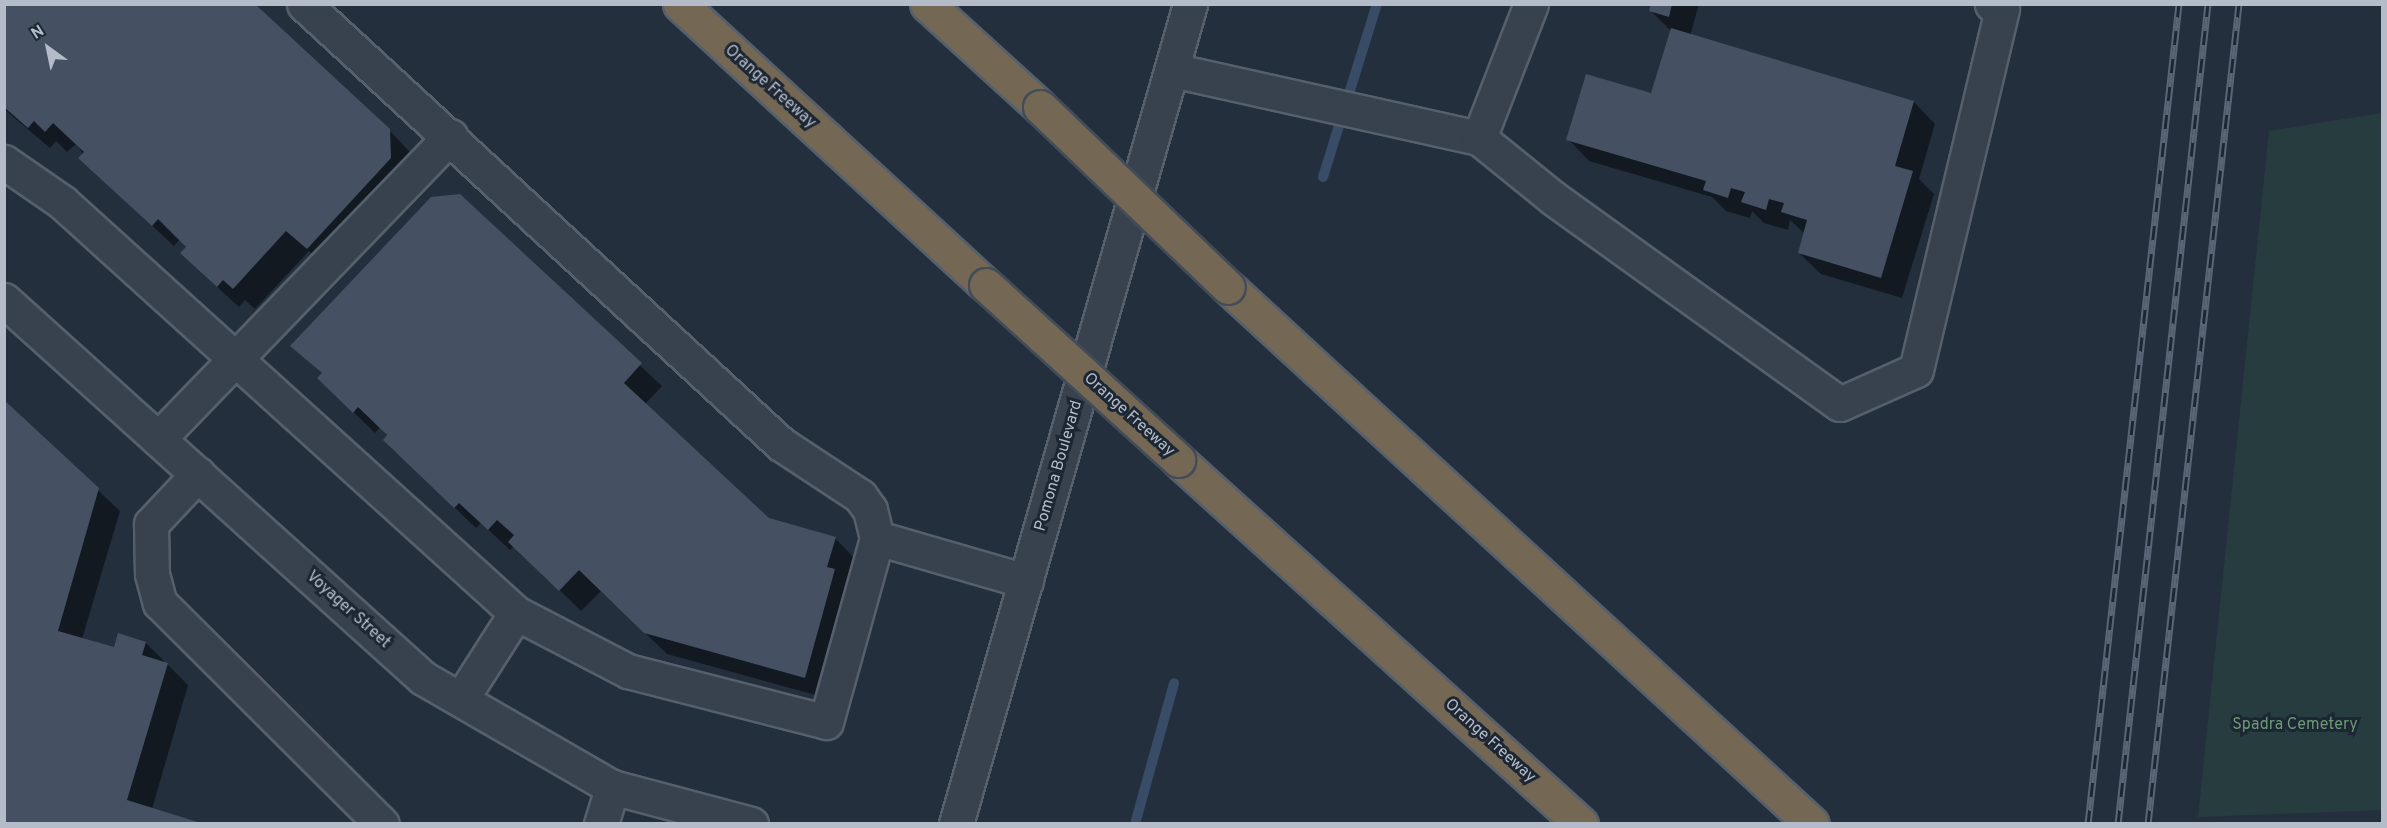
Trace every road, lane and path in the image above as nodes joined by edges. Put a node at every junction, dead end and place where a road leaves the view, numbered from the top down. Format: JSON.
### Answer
{"nodes":[{"id":1,"x":304,"y":4,"type":"edge"},
{"id":2,"x":680,"y":4,"type":"edge"},
{"id":3,"x":927,"y":4,"type":"edge"},
{"id":4,"x":1190,"y":4,"type":"edge"},
{"id":5,"x":1532,"y":4,"type":"edge"},
{"id":6,"x":1992,"y":4,"type":"edge"},
{"id":7,"x":1172,"y":70,"type":"junction"},
{"id":8,"x":451,"y":136,"type":"junction"},
{"id":9,"x":1479,"y":138,"type":"junction"},
{"id":10,"x":4,"y":162,"type":"edge"},
{"id":11,"x":4,"y":300,"type":"edge"},
{"id":12,"x":238,"y":359,"type":"junction"},
{"id":13,"x":159,"y":439,"type":"junction"},
{"id":14,"x":198,"y":474,"type":"junction"},
{"id":15,"x":877,"y":538,"type":"junction"},
{"id":16,"x":1026,"y":581,"type":"junction"},
{"id":17,"x":516,"y":613,"type":"junction"},
{"id":18,"x":461,"y":699,"type":"junction"},
{"id":19,"x":612,"y":787,"type":"junction"},
{"id":20,"x":382,"y":824,"type":"edge"},
{"id":21,"x":601,"y":824,"type":"edge"},
{"id":22,"x":751,"y":824,"type":"edge"},
{"id":23,"x":957,"y":824,"type":"edge"},
{"id":24,"x":1581,"y":824,"type":"edge"},
{"id":25,"x":1812,"y":824,"type":"edge"}],
"edges":[{"from":1,"to":8,"type":"street"},
{"from":2,"to":24,"type":"highway","name":"Orange Freeway","bridge":true},
{"from":3,"to":25,"type":"highway","bridge":true},
{"from":4,"to":7,"type":"street","name":"Pomona Boulevard"},
{"from":5,"to":9,"type":"street"},
{"from":6,"to":9,"type":"street"},
{"from":7,"to":9,"type":"street"},
{"from":7,"to":16,"type":"street","name":"Pomona Boulevard"},
{"from":8,"to":12,"type":"street"},
{"from":8,"to":15,"type":"street"},
{"from":10,"to":12,"type":"street"},
{"from":11,"to":13,"type":"street","name":"Voyager Street"},
{"from":12,"to":13,"type":"street"},
{"from":12,"to":17,"type":"street"},
{"from":13,"to":14,"type":"street","name":"Voyager Street"},
{"from":14,"to":18,"type":"street","name":"Voyager Street"},
{"from":14,"to":20,"type":"street"},
{"from":15,"to":16,"type":"street"},
{"from":15,"to":17,"type":"street"},
{"from":16,"to":23,"type":"street","name":"Pomona Boulevard"},
{"from":17,"to":18,"type":"street"},
{"from":18,"to":19,"type":"street","name":"Voyager Street"},
{"from":19,"to":21,"type":"street"},
{"from":19,"to":22,"type":"street","name":"Voyager Street"}]}
